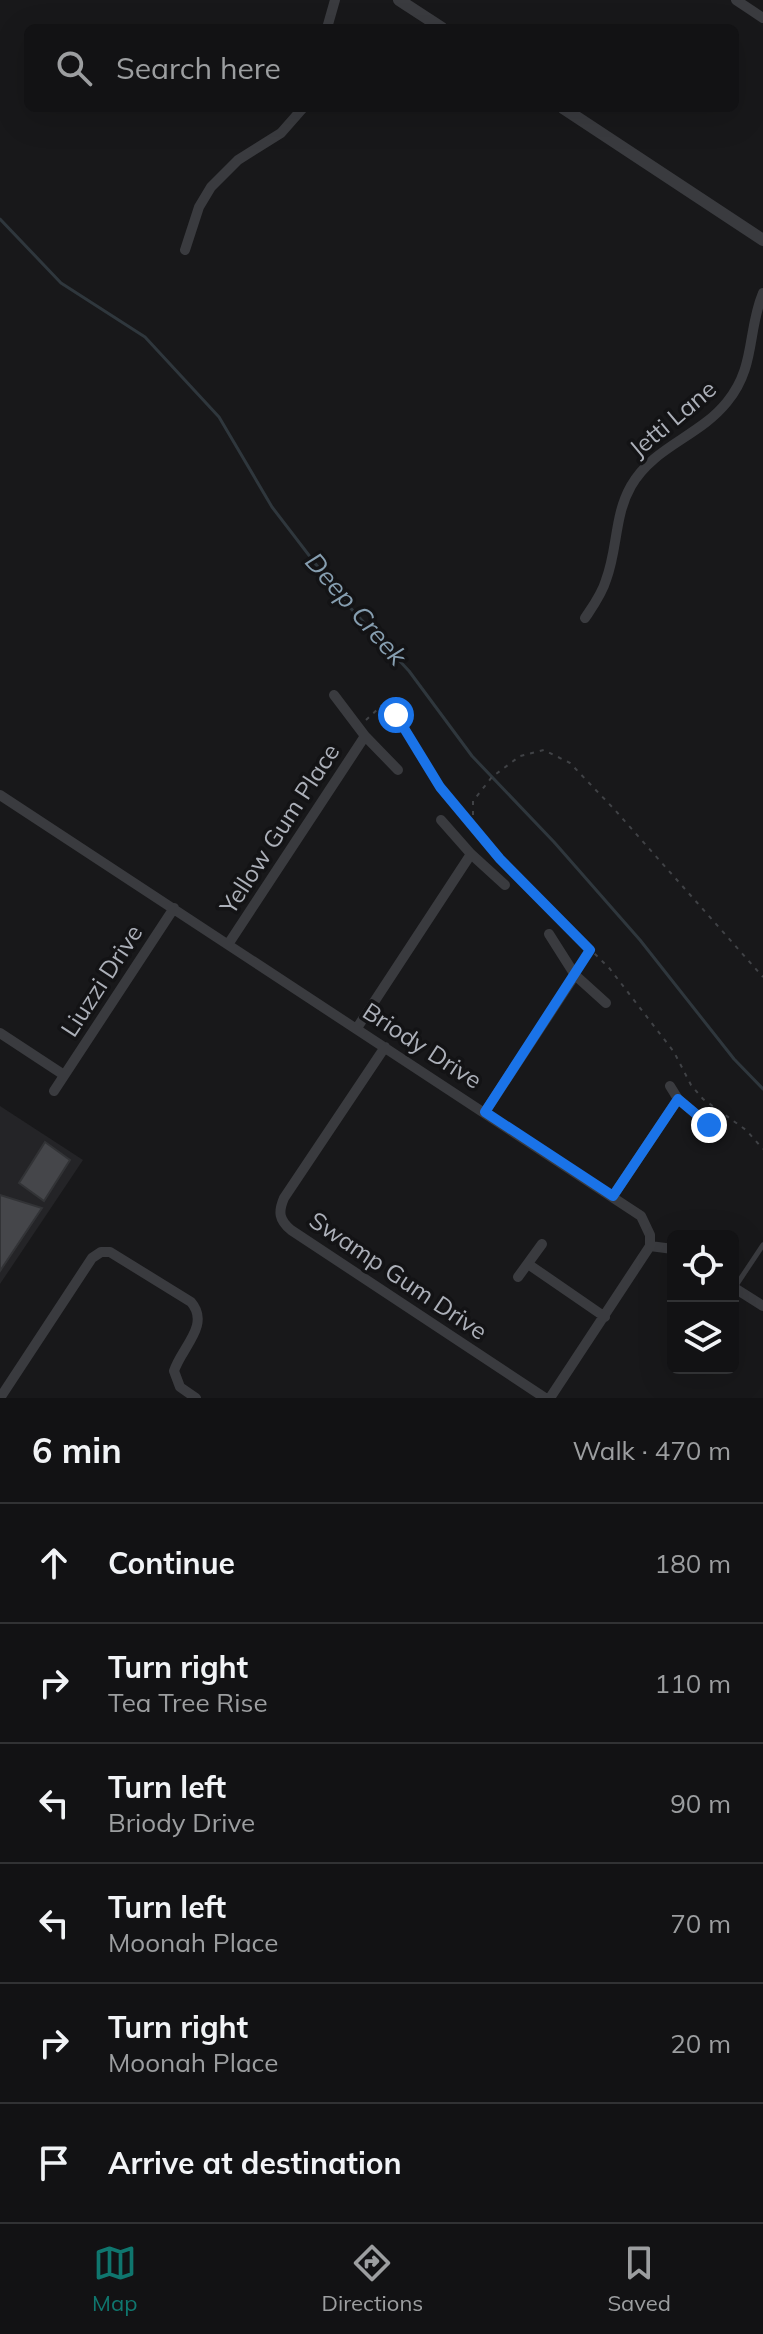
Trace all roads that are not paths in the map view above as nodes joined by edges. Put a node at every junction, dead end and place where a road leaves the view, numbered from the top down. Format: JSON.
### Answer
{"nodes":[{"id":1,"x":335,"y":0,"type":"edge"},
{"id":2,"x":399,"y":0,"type":"edge"},
{"id":3,"x":736,"y":0,"type":"edge"},
{"id":4,"x":763,"y":18,"type":"edge"},
{"id":5,"x":328,"y":24,"type":"edge"},
{"id":6,"x":436,"y":24,"type":"edge"},
{"id":7,"x":299,"y":112,"type":"edge"},
{"id":8,"x":569,"y":112,"type":"edge"},
{"id":9,"x":763,"y":240,"type":"edge"},
{"id":10,"x":185,"y":250,"type":"dead end"},
{"id":11,"x":763,"y":293,"type":"edge"},
{"id":12,"x":585,"y":618,"type":"dead end"},
{"id":13,"x":334,"y":695,"type":"dead end"},
{"id":14,"x":362,"y":731,"type":"junction"},
{"id":15,"x":398,"y":770,"type":"dead end"},
{"id":16,"x":0,"y":795,"type":"edge"},
{"id":17,"x":441,"y":820,"type":"dead end"},
{"id":18,"x":471,"y":854,"type":"junction"},
{"id":19,"x":505,"y":885,"type":"dead end"},
{"id":20,"x":174,"y":908,"type":"junction"},
{"id":21,"x":549,"y":934,"type":"dead end"},
{"id":22,"x":229,"y":943,"type":"junction"},
{"id":23,"x":575,"y":975,"type":"junction"},
{"id":24,"x":606,"y":1003,"type":"dead end"},
{"id":25,"x":357,"y":1028,"type":"junction"},
{"id":26,"x":0,"y":1033,"type":"edge"},
{"id":27,"x":385,"y":1047,"type":"junction"},
{"id":28,"x":64,"y":1075,"type":"junction"},
{"id":29,"x":670,"y":1086,"type":"dead end"},
{"id":30,"x":54,"y":1091,"type":"dead end"},
{"id":31,"x":678,"y":1099,"type":"junction"},
{"id":32,"x":485,"y":1112,"type":"junction"},
{"id":33,"x":709,"y":1125,"type":"dead end"},
{"id":34,"x":613,"y":1196,"type":"junction"},
{"id":35,"x":542,"y":1244,"type":"dead end"},
{"id":36,"x":763,"y":1245,"type":"edge"},
{"id":37,"x":650,"y":1246,"type":"junction"},
{"id":38,"x":667,"y":1248,"type":"edge"},
{"id":39,"x":528,"y":1264,"type":"junction"},
{"id":40,"x":518,"y":1277,"type":"dead end"},
{"id":41,"x":739,"y":1281,"type":"edge"},
{"id":42,"x":739,"y":1291,"type":"edge"},
{"id":43,"x":763,"y":1306,"type":"edge"},
{"id":44,"x":605,"y":1317,"type":"junction"},
{"id":45,"x":0,"y":1398,"type":"edge"},
{"id":46,"x":196,"y":1398,"type":"edge"},
{"id":47,"x":548,"y":1398,"type":"edge"}],
"edges":[{"from":1,"to":5,"type":"street"},
{"from":2,"to":6,"type":"street"},
{"from":3,"to":4,"type":"street"},
{"from":7,"to":10,"type":"street"},
{"from":8,"to":9,"type":"street"},
{"from":11,"to":12,"type":"street","name":"Jetti Lane"},
{"from":13,"to":14,"type":"street","name":"Yellow Gum Place"},
{"from":14,"to":15,"type":"street","name":"Yellow Gum Place"},
{"from":14,"to":22,"type":"street","name":"Yellow Gum Place"},
{"from":16,"to":20,"type":"street","name":"Briody Drive"},
{"from":17,"to":18,"type":"street"},
{"from":18,"to":19,"type":"street"},
{"from":18,"to":25,"type":"street"},
{"from":20,"to":22,"type":"street","name":"Briody Drive"},
{"from":20,"to":28,"type":"street","name":"Liuzzi Drive"},
{"from":21,"to":23,"type":"street"},
{"from":22,"to":25,"type":"street","name":"Briody Drive"},
{"from":23,"to":24,"type":"street"},
{"from":23,"to":32,"type":"street"},
{"from":25,"to":27,"type":"street","name":"Briody Drive"},
{"from":26,"to":28,"type":"street","name":"Liuzzi Drive"},
{"from":27,"to":32,"type":"street","name":"Briody Drive"},
{"from":27,"to":47,"type":"street","name":"Swamp Gum Drive"},
{"from":28,"to":30,"type":"street","name":"Liuzzi Drive"},
{"from":29,"to":31,"type":"street"},
{"from":31,"to":33,"type":"street"},
{"from":31,"to":34,"type":"street"},
{"from":32,"to":34,"type":"street","name":"Briody Drive"},
{"from":34,"to":37,"type":"street","name":"Briody Drive"},
{"from":35,"to":39,"type":"street"},
{"from":36,"to":41,"type":"lane"},
{"from":37,"to":38,"type":"street"},
{"from":37,"to":44,"type":"street"},
{"from":39,"to":40,"type":"street"},
{"from":39,"to":44,"type":"street"},
{"from":42,"to":43,"type":"street"},
{"from":44,"to":47,"type":"street"},
{"from":45,"to":46,"type":"street"}]}
